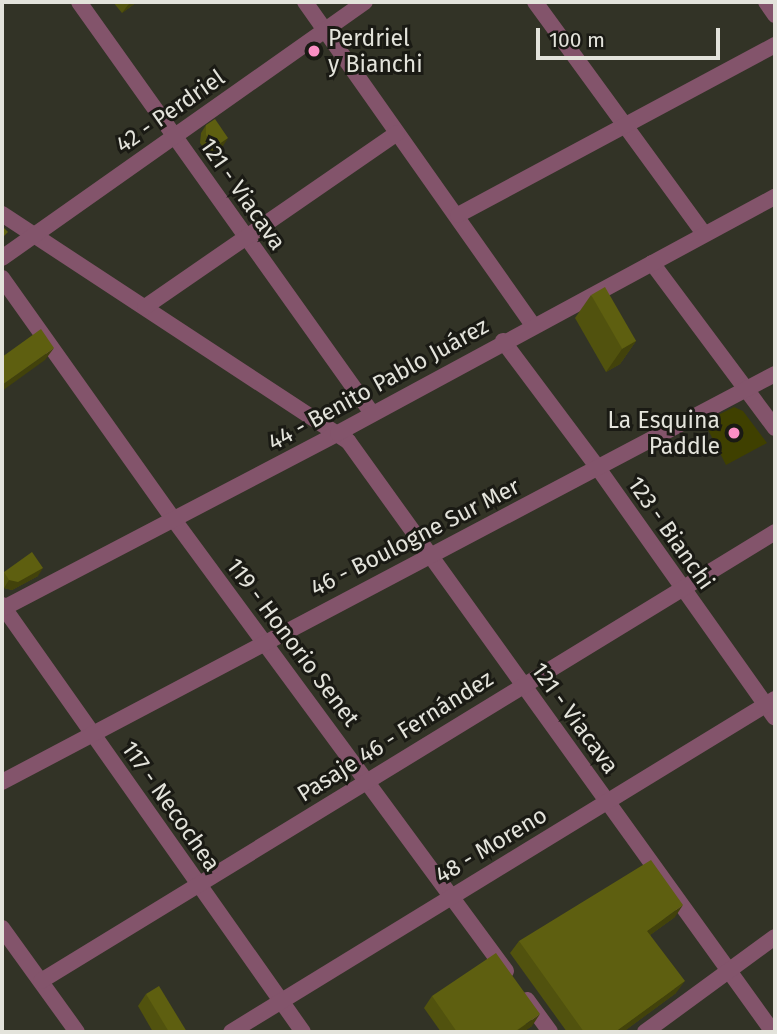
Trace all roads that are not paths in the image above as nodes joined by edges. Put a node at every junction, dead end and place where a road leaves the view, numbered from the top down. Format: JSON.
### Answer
{"nodes":[{"id":1,"x":79,"y":2,"type":"edge"},
{"id":2,"x":305,"y":2,"type":"edge"},
{"id":3,"x":365,"y":2,"type":"edge"},
{"id":4,"x":535,"y":2,"type":"edge"},
{"id":5,"x":766,"y":2,"type":"edge"},
{"id":6,"x":775,"y":15,"type":"edge"},
{"id":7,"x":325,"y":30,"type":"junction"},
{"id":8,"x":775,"y":45,"type":"edge"},
{"id":9,"x":624,"y":125,"type":"junction"},
{"id":10,"x":397,"y":133,"type":"junction"},
{"id":11,"x":174,"y":136,"type":"junction"},
{"id":12,"x":775,"y":197,"type":"edge"},
{"id":13,"x":2,"y":215,"type":"edge"},
{"id":14,"x":457,"y":215,"type":"junction"},
{"id":15,"x":35,"y":234,"type":"junction"},
{"id":16,"x":704,"y":234,"type":"junction"},
{"id":17,"x":246,"y":237,"type":"junction"},
{"id":18,"x":2,"y":258,"type":"edge"},
{"id":19,"x":652,"y":263,"type":"junction"},
{"id":20,"x":2,"y":278,"type":"edge"},
{"id":21,"x":145,"y":307,"type":"junction"},
{"id":22,"x":533,"y":324,"type":"junction"},
{"id":23,"x":503,"y":341,"type":"junction"},
{"id":24,"x":775,"y":374,"type":"edge"},
{"id":25,"x":747,"y":389,"type":"junction"},
{"id":26,"x":372,"y":412,"type":"junction"},
{"id":27,"x":775,"y":428,"type":"edge"},
{"id":28,"x":338,"y":433,"type":"junction"},
{"id":29,"x":598,"y":468,"type":"junction"},
{"id":30,"x":174,"y":520,"type":"junction"},
{"id":31,"x":775,"y":532,"type":"edge"},
{"id":32,"x":431,"y":555,"type":"junction"},
{"id":33,"x":683,"y":590,"type":"junction"},
{"id":34,"x":2,"y":607,"type":"edge"},
{"id":35,"x":264,"y":641,"type":"junction"},
{"id":36,"x":523,"y":685,"type":"junction"},
{"id":37,"x":772,"y":707,"type":"edge"},
{"id":38,"x":93,"y":735,"type":"junction"},
{"id":39,"x":367,"y":779,"type":"junction"},
{"id":40,"x":2,"y":782,"type":"edge"},
{"id":41,"x":607,"y":801,"type":"junction"},
{"id":42,"x":199,"y":884,"type":"junction"},
{"id":43,"x":452,"y":896,"type":"junction"},
{"id":44,"x":2,"y":928,"type":"edge"},
{"id":45,"x":775,"y":937,"type":"edge"},
{"id":46,"x":729,"y":971,"type":"junction"},
{"id":47,"x":41,"y":981,"type":"junction"},
{"id":48,"x":281,"y":1001,"type":"junction"},
{"id":49,"x":77,"y":1032,"type":"edge"},
{"id":50,"x":231,"y":1032,"type":"edge"},
{"id":51,"x":303,"y":1032,"type":"edge"},
{"id":52,"x":550,"y":1032,"type":"edge"},
{"id":53,"x":645,"y":1032,"type":"edge"},
{"id":54,"x":773,"y":1032,"type":"edge"}],
"edges":[{"from":1,"to":11,"type":"street","name":"121 - Viacava"},
{"from":2,"to":7,"type":"street"},
{"from":3,"to":7,"type":"street","name":"42 - Perdriel"},
{"from":4,"to":9,"type":"street"},
{"from":5,"to":6,"type":"street"},
{"from":7,"to":10,"type":"street"},
{"from":7,"to":11,"type":"street","name":"42 - Perdriel"},
{"from":8,"to":9,"type":"street"},
{"from":9,"to":14,"type":"street"},
{"from":9,"to":16,"type":"street"},
{"from":10,"to":14,"type":"street"},
{"from":10,"to":17,"type":"street"},
{"from":11,"to":15,"type":"street","name":"42 - Perdriel"},
{"from":11,"to":17,"type":"street","name":"121 - Viacava"},
{"from":12,"to":16,"type":"street","name":"44 - Benito Pablo Juárez"},
{"from":13,"to":15,"type":"street","name":"121 - Viacava"},
{"from":14,"to":22,"type":"street"},
{"from":15,"to":18,"type":"street","name":"42 - Perdriel"},
{"from":15,"to":21,"type":"street","name":"121 - Viacava"},
{"from":16,"to":19,"type":"street","name":"44 - Benito Pablo Juárez"},
{"from":17,"to":21,"type":"street"},
{"from":17,"to":26,"type":"street","name":"121 - Viacava"},
{"from":19,"to":22,"type":"street","name":"44 - Benito Pablo Juárez"},
{"from":19,"to":25,"type":"street"},
{"from":20,"to":30,"type":"street","name":"119 - Honorio Senet"},
{"from":21,"to":28,"type":"street","name":"121 - Viacava"},
{"from":22,"to":23,"type":"street","name":"44 - Benito Pablo Juárez"},
{"from":23,"to":26,"type":"street","name":"44 - Benito Pablo Juárez"},
{"from":23,"to":29,"type":"street","name":"123 - Bianchi"},
{"from":24,"to":25,"type":"street","name":"46 - Boulogne Sur Mer"},
{"from":25,"to":27,"type":"street"},
{"from":25,"to":29,"type":"street","name":"46 - Boulogne Sur Mer"},
{"from":26,"to":28,"type":"street","name":"44 - Benito Pablo Juárez"},
{"from":28,"to":30,"type":"street","name":"44 - Benito Pablo Juárez"},
{"from":28,"to":32,"type":"street","name":"121 - Viacava"},
{"from":29,"to":32,"type":"street","name":"46 - Boulogne Sur Mer"},
{"from":29,"to":33,"type":"street","name":"123 - Bianchi"},
{"from":30,"to":34,"type":"street","name":"44 - Benito Pablo Juárez"},
{"from":30,"to":35,"type":"street","name":"119 - Honorio Senet"},
{"from":31,"to":33,"type":"street","name":"Pasaje 46 - Fernández"},
{"from":32,"to":35,"type":"street","name":"46 - Boulogne Sur Mer"},
{"from":32,"to":36,"type":"street","name":"121 - Viacava"},
{"from":33,"to":36,"type":"street","name":"Pasaje 46 - Fernández"},
{"from":33,"to":37,"type":"street","name":"123 - Bianchi"},
{"from":34,"to":38,"type":"street","name":"117 - Necochea"},
{"from":35,"to":38,"type":"street","name":"46 - Boulogne Sur Mer"},
{"from":35,"to":39,"type":"street","name":"119 - Honorio Senet"},
{"from":36,"to":39,"type":"street","name":"Pasaje 46 - Fernández"},
{"from":36,"to":41,"type":"street","name":"121 - Viacava"},
{"from":37,"to":41,"type":"street","name":"48 - Moreno"},
{"from":38,"to":40,"type":"street","name":"46 - Boulogne Sur Mer"},
{"from":38,"to":42,"type":"street","name":"117 - Necochea"},
{"from":39,"to":42,"type":"street","name":"Pasaje 46 - Fernández"},
{"from":39,"to":43,"type":"street","name":"119 - Honorio Senet"},
{"from":41,"to":43,"type":"street","name":"48 - Moreno"},
{"from":41,"to":46,"type":"street","name":"121 - Viacava"},
{"from":42,"to":47,"type":"street","name":"Pasaje 46 - Fernández"},
{"from":42,"to":48,"type":"street","name":"117 - Necochea"},
{"from":43,"to":48,"type":"street","name":"48 - Moreno"},
{"from":43,"to":52,"type":"street","name":"119 - Honorio Senet"},
{"from":44,"to":47,"type":"street"},
{"from":45,"to":46,"type":"street"},
{"from":46,"to":53,"type":"street"},
{"from":46,"to":54,"type":"street","name":"121 - Viacava"},
{"from":47,"to":49,"type":"street"},
{"from":48,"to":50,"type":"street","name":"48 - Moreno"},
{"from":48,"to":51,"type":"street","name":"117 - Necochea"}]}
